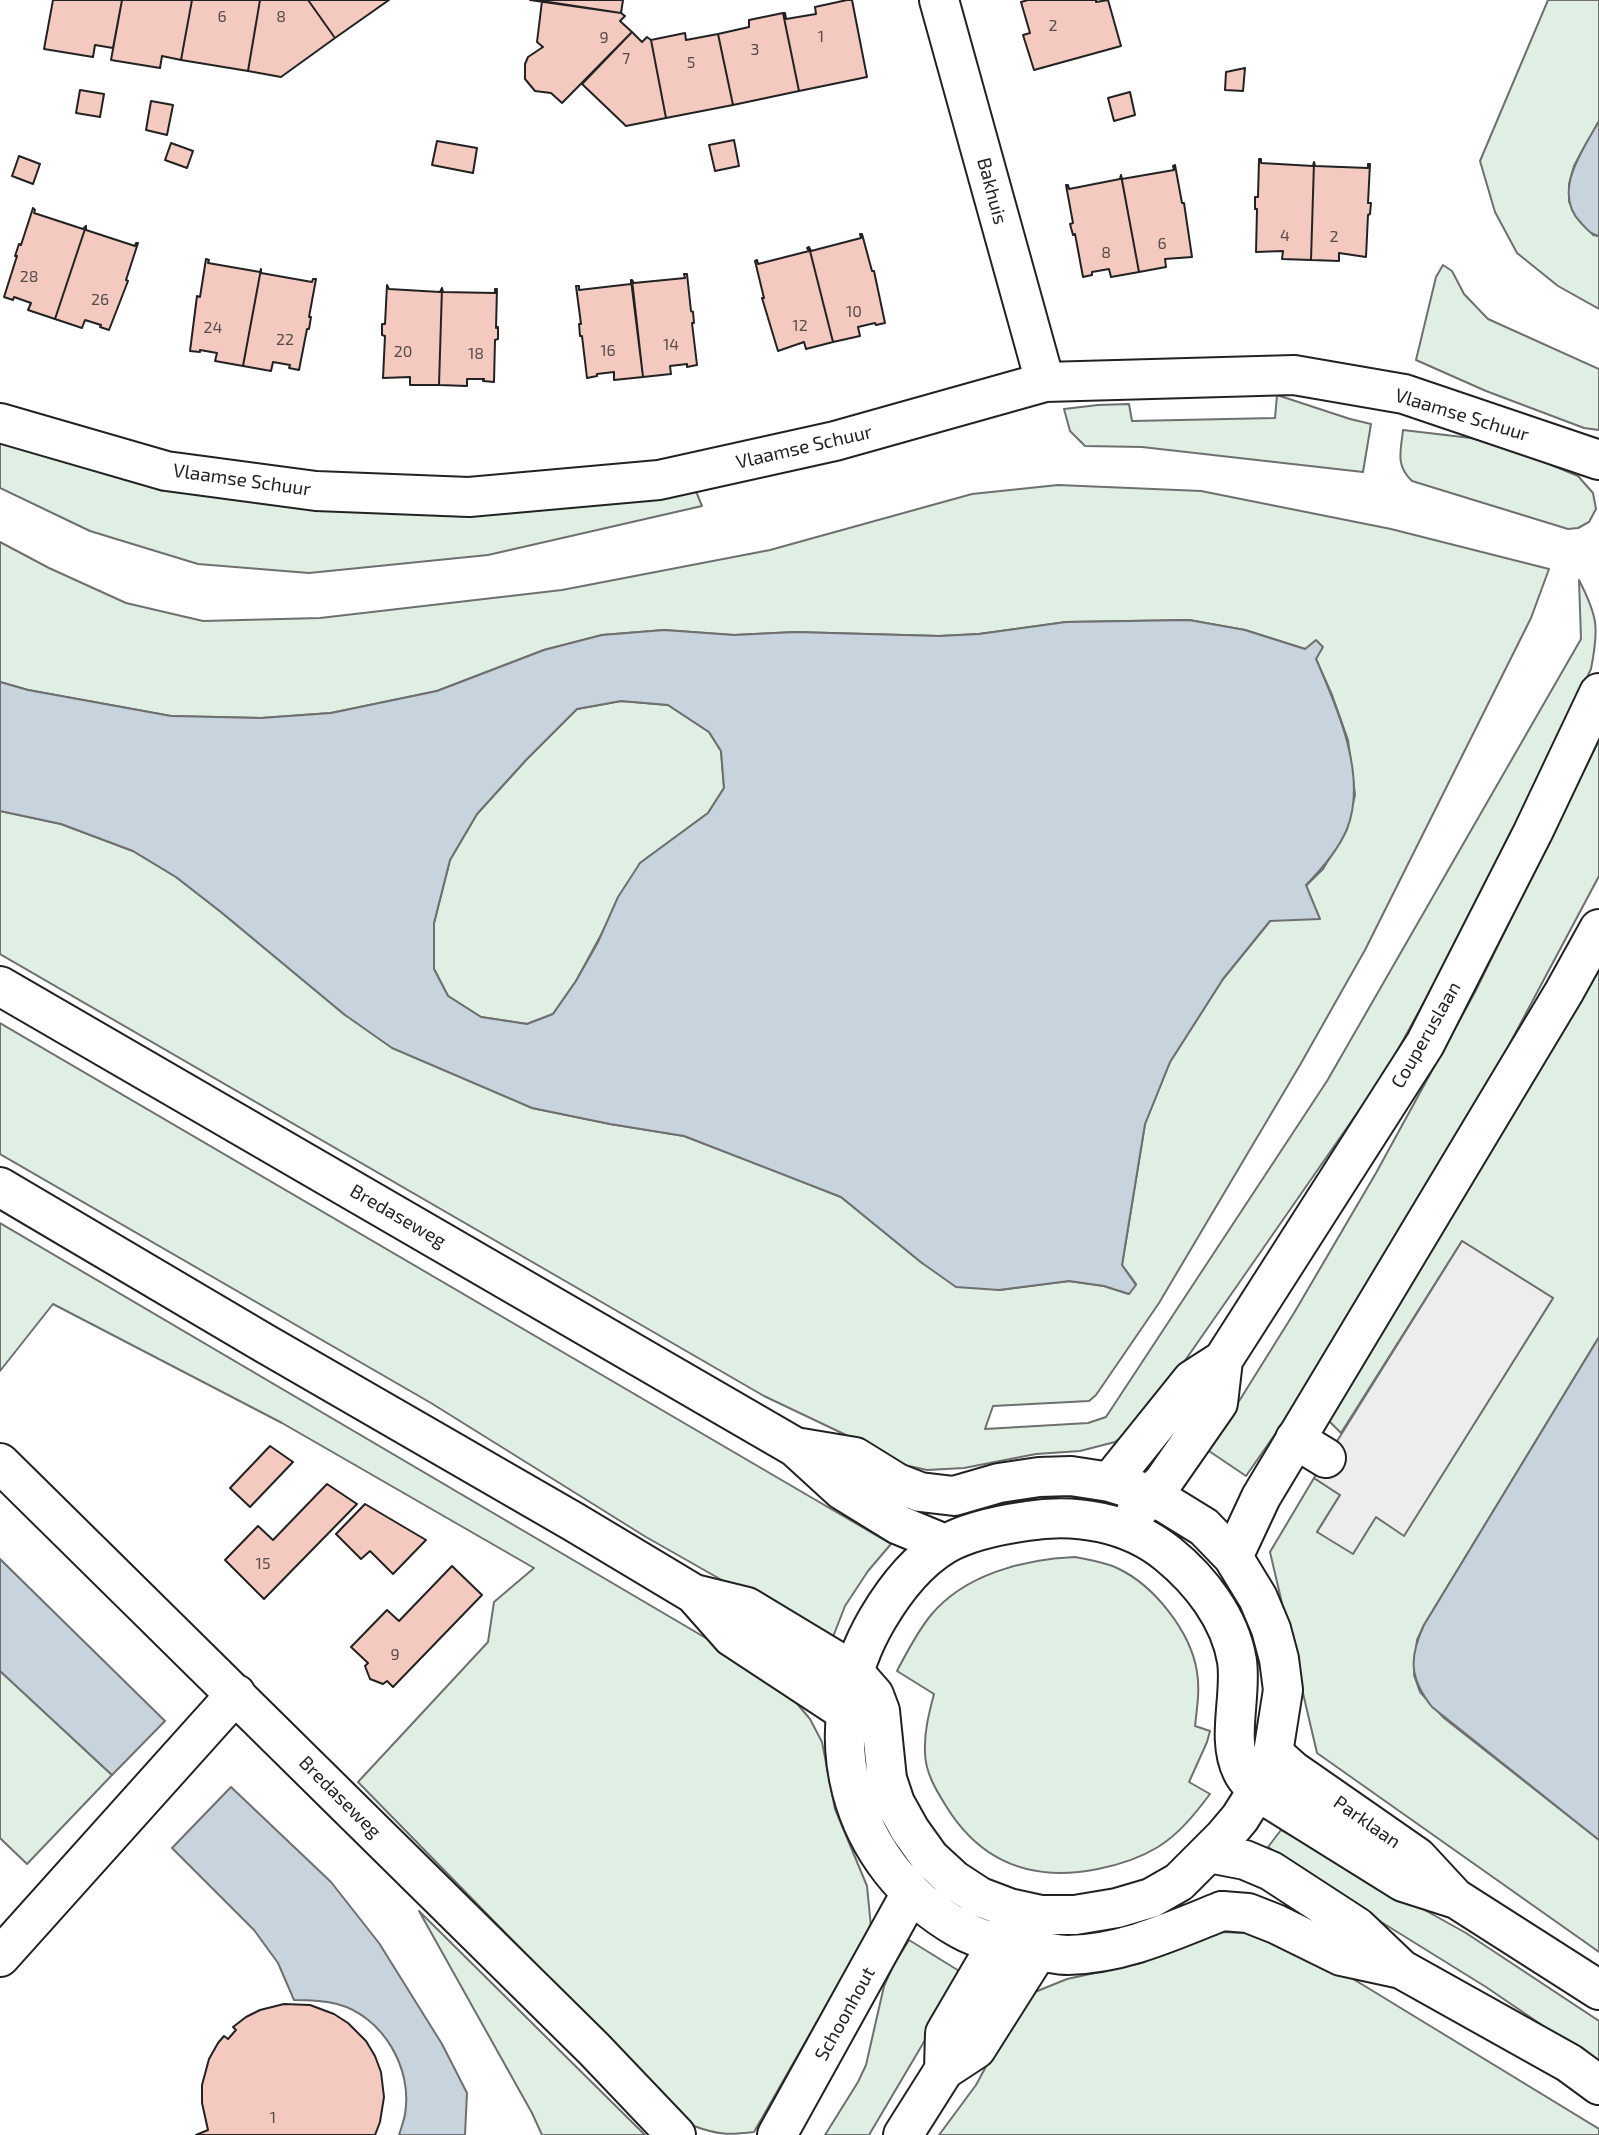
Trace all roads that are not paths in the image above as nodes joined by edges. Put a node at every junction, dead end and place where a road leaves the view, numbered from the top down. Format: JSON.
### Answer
{"nodes":[{"id":1,"x":939,"y":0,"type":"edge"},
{"id":2,"x":1045,"y":382,"type":"junction"},
{"id":3,"x":0,"y":423,"type":"edge"},
{"id":4,"x":1599,"y":460,"type":"edge"},
{"id":5,"x":1599,"y":693,"type":"edge"},
{"id":6,"x":1599,"y":929,"type":"edge"},
{"id":7,"x":0,"y":986,"type":"edge"},
{"id":8,"x":0,"y":1187,"type":"edge"},
{"id":9,"x":1223,"y":1360,"type":"junction"},
{"id":10,"x":795,"y":1447,"type":"junction"},
{"id":11,"x":0,"y":1463,"type":"edge"},
{"id":12,"x":1110,"y":1482,"type":"junction"},
{"id":13,"x":1152,"y":1496,"type":"junction"},
{"id":14,"x":1120,"y":1528,"type":"junction"},
{"id":15,"x":945,"y":1544,"type":"junction"},
{"id":16,"x":1233,"y":1556,"type":"junction"},
{"id":17,"x":694,"y":1594,"type":"junction"},
{"id":18,"x":853,"y":1671,"type":"junction"},
{"id":19,"x":236,"y":1694,"type":"junction"},
{"id":20,"x":846,"y":1712,"type":"junction"},
{"id":21,"x":1273,"y":1753,"type":"junction"},
{"id":22,"x":1257,"y":1791,"type":"junction"},
{"id":23,"x":1209,"y":1853,"type":"junction"},
{"id":24,"x":911,"y":1893,"type":"junction"},
{"id":25,"x":1455,"y":1898,"type":"junction"},
{"id":26,"x":1021,"y":1911,"type":"junction"},
{"id":27,"x":997,"y":1944,"type":"junction"},
{"id":28,"x":1038,"y":1951,"type":"junction"},
{"id":29,"x":0,"y":1957,"type":"edge"},
{"id":30,"x":1401,"y":1969,"type":"junction"},
{"id":31,"x":1599,"y":1990,"type":"edge"},
{"id":32,"x":944,"y":2070,"type":"junction"},
{"id":33,"x":1599,"y":2085,"type":"edge"},
{"id":34,"x":676,"y":2135,"type":"edge"},
{"id":35,"x":777,"y":2135,"type":"edge"},
{"id":36,"x":903,"y":2135,"type":"edge"}],
"edges":[{"from":1,"to":2,"type":"main road","name":"Bakhuis"},
{"from":2,"to":3,"type":"main road","name":"Vlaamse Schuur"},
{"from":2,"to":4,"type":"main road","name":"Vlaamse Schuur"},
{"from":5,"to":9,"type":"main road","name":"Couperuslaan"},
{"from":6,"to":16,"type":"main road"},
{"from":7,"to":10,"type":"main road","name":"Bredaseweg"},
{"from":8,"to":17,"type":"main road"},
{"from":9,"to":12,"type":"main road","name":"Couperuslaan"},
{"from":9,"to":13,"type":"main road","name":"Couperuslaan"},
{"from":10,"to":12,"type":"main road","name":"Bredaseweg"},
{"from":10,"to":15,"type":"main road","name":"Bredaseweg"},
{"from":11,"to":19,"type":"main road","name":"Bredaseweg"},
{"from":12,"to":13,"type":"main road"},
{"from":13,"to":14,"type":"main road","name":"Couperuslaan"},
{"from":13,"to":16,"type":"main road"},
{"from":14,"to":15,"type":"main road"},
{"from":14,"to":22,"type":"main road"},
{"from":15,"to":18,"type":"main road"},
{"from":16,"to":21,"type":"main road"},
{"from":17,"to":18,"type":"main road"},
{"from":17,"to":20,"type":"main road"},
{"from":18,"to":20,"type":"main road"},
{"from":18,"to":26,"type":"main road"},
{"from":19,"to":29,"type":"main road"},
{"from":19,"to":34,"type":"main road","name":"Bredaseweg"},
{"from":20,"to":24,"type":"main road"},
{"from":21,"to":22,"type":"main road"},
{"from":21,"to":25,"type":"main road","name":"Parklaan"},
{"from":22,"to":23,"type":"main road"},
{"from":22,"to":25,"type":"main road","name":"Parklaan"},
{"from":23,"to":26,"type":"main road"},
{"from":23,"to":30,"type":"main road"},
{"from":24,"to":27,"type":"main road"},
{"from":24,"to":35,"type":"main road","name":"Schoonhout"},
{"from":25,"to":31,"type":"main road","name":"Parklaan"},
{"from":26,"to":27,"type":"main road"},
{"from":27,"to":28,"type":"main road"},
{"from":27,"to":32,"type":"main road"},
{"from":28,"to":30,"type":"main road"},
{"from":28,"to":32,"type":"main road"},
{"from":30,"to":33,"type":"main road"},
{"from":32,"to":36,"type":"main road"}]}
